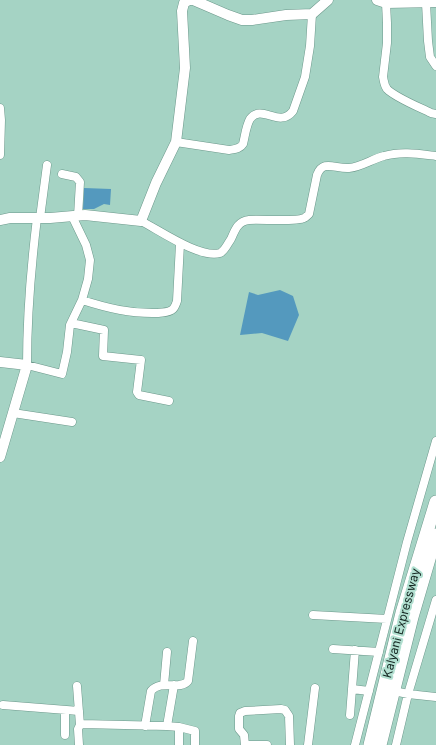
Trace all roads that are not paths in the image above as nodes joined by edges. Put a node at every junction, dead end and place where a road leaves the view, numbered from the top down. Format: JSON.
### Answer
{"nodes":[{"id":1,"x":189,"y":0,"type":"edge"},
{"id":2,"x":328,"y":0,"type":"edge"},
{"id":3,"x":381,"y":2,"type":"edge"},
{"id":4,"x":431,"y":2,"type":"edge"},
{"id":5,"x":312,"y":14,"type":"junction"},
{"id":6,"x":436,"y":66,"type":"edge"},
{"id":7,"x":0,"y":108,"type":"edge"},
{"id":8,"x":436,"y":114,"type":"edge"},
{"id":9,"x":176,"y":142,"type":"junction"},
{"id":10,"x":0,"y":155,"type":"edge"},
{"id":11,"x":436,"y":156,"type":"edge"},
{"id":12,"x":47,"y":165,"type":"dead end"},
{"id":13,"x":62,"y":174,"type":"dead end"},
{"id":14,"x":75,"y":216,"type":"junction"},
{"id":15,"x":37,"y":218,"type":"junction"},
{"id":16,"x":0,"y":220,"type":"edge"},
{"id":17,"x":141,"y":221,"type":"junction"},
{"id":18,"x":180,"y":244,"type":"junction"},
{"id":19,"x":82,"y":300,"type":"junction"},
{"id":20,"x":71,"y":323,"type":"junction"},
{"id":21,"x":0,"y":362,"type":"edge"},
{"id":22,"x":27,"y":365,"type":"junction"},
{"id":23,"x":169,"y":401,"type":"dead end"},
{"id":24,"x":13,"y":413,"type":"junction"},
{"id":25,"x":72,"y":422,"type":"dead end"},
{"id":26,"x":436,"y":441,"type":"edge"},
{"id":27,"x":0,"y":457,"type":"edge"},
{"id":28,"x":436,"y":502,"type":"edge"},
{"id":29,"x":436,"y":535,"type":"edge"},
{"id":30,"x":436,"y":600,"type":"edge"},
{"id":31,"x":313,"y":615,"type":"dead end"},
{"id":32,"x":387,"y":619,"type":"junction"},
{"id":33,"x":193,"y":641,"type":"dead end"},
{"id":34,"x":333,"y":649,"type":"dead end"},
{"id":35,"x":355,"y":650,"type":"junction"},
{"id":36,"x":167,"y":652,"type":"dead end"},
{"id":37,"x":379,"y":652,"type":"junction"},
{"id":38,"x":164,"y":685,"type":"junction"},
{"id":39,"x":174,"y":685,"type":"junction"},
{"id":40,"x":77,"y":686,"type":"dead end"},
{"id":41,"x":315,"y":688,"type":"dead end"},
{"id":42,"x":352,"y":689,"type":"junction"},
{"id":43,"x":369,"y":691,"type":"junction"},
{"id":44,"x":394,"y":691,"type":"junction"},
{"id":45,"x":408,"y":694,"type":"junction"},
{"id":46,"x":436,"y":697,"type":"edge"},
{"id":47,"x":3,"y":705,"type":"dead end"},
{"id":48,"x":65,"y":710,"type":"junction"},
{"id":49,"x":79,"y":711,"type":"junction"},
{"id":50,"x":350,"y":715,"type":"dead end"},
{"id":51,"x":80,"y":725,"type":"junction"},
{"id":52,"x":145,"y":726,"type":"junction"},
{"id":53,"x":167,"y":726,"type":"junction"},
{"id":54,"x":179,"y":728,"type":"junction"},
{"id":55,"x":65,"y":735,"type":"dead end"},
{"id":56,"x":79,"y":745,"type":"edge"},
{"id":57,"x":179,"y":745,"type":"edge"},
{"id":58,"x":195,"y":745,"type":"edge"},
{"id":59,"x":245,"y":745,"type":"edge"},
{"id":60,"x":267,"y":745,"type":"edge"},
{"id":61,"x":290,"y":745,"type":"edge"},
{"id":62,"x":308,"y":745,"type":"edge"},
{"id":63,"x":355,"y":745,"type":"edge"},
{"id":64,"x":370,"y":745,"type":"edge"},
{"id":65,"x":380,"y":745,"type":"edge"},
{"id":66,"x":396,"y":745,"type":"edge"}],
"edges":[{"from":1,"to":5,"type":"street"},
{"from":1,"to":9,"type":"street"},
{"from":2,"to":5,"type":"street"},
{"from":3,"to":4,"type":"street"},
{"from":3,"to":8,"type":"street"},
{"from":4,"to":6,"type":"street"},
{"from":5,"to":9,"type":"street"},
{"from":7,"to":10,"type":"street"},
{"from":9,"to":17,"type":"street"},
{"from":11,"to":18,"type":"street"},
{"from":12,"to":15,"type":"street"},
{"from":13,"to":14,"type":"street"},
{"from":14,"to":15,"type":"street"},
{"from":14,"to":17,"type":"street"},
{"from":14,"to":19,"type":"street"},
{"from":15,"to":16,"type":"street"},
{"from":15,"to":22,"type":"street"},
{"from":17,"to":18,"type":"street"},
{"from":18,"to":19,"type":"street"},
{"from":19,"to":20,"type":"street"},
{"from":20,"to":22,"type":"street"},
{"from":20,"to":23,"type":"street"},
{"from":21,"to":22,"type":"street"},
{"from":22,"to":24,"type":"street"},
{"from":24,"to":25,"type":"street"},
{"from":24,"to":27,"type":"street"},
{"from":26,"to":32,"type":"street"},
{"from":28,"to":64,"type":"highway","name":"Kalyani Expressway"},
{"from":29,"to":44,"type":"highway","name":"Kalyani Expressway"},
{"from":30,"to":45,"type":"street"},
{"from":31,"to":32,"type":"street"},
{"from":32,"to":37,"type":"street"},
{"from":33,"to":39,"type":"street"},
{"from":34,"to":35,"type":"street"},
{"from":35,"to":37,"type":"street"},
{"from":35,"to":42,"type":"street"},
{"from":36,"to":38,"type":"street"},
{"from":37,"to":43,"type":"street"},
{"from":38,"to":39,"type":"street"},
{"from":38,"to":52,"type":"street"},
{"from":39,"to":53,"type":"street"},
{"from":40,"to":49,"type":"street"},
{"from":41,"to":62,"type":"street"},
{"from":42,"to":43,"type":"street"},
{"from":42,"to":50,"type":"street"},
{"from":43,"to":63,"type":"street"},
{"from":44,"to":45,"type":"street"},
{"from":44,"to":65,"type":"highway","name":"Kalyani Expressway"},
{"from":45,"to":46,"type":"street"},
{"from":45,"to":66,"type":"street"},
{"from":47,"to":48,"type":"street"},
{"from":48,"to":49,"type":"street"},
{"from":48,"to":55,"type":"street"},
{"from":49,"to":51,"type":"street"},
{"from":51,"to":52,"type":"street"},
{"from":51,"to":56,"type":"street"},
{"from":52,"to":53,"type":"street"},
{"from":53,"to":54,"type":"street"},
{"from":54,"to":57,"type":"street"},
{"from":54,"to":58,"type":"street"},
{"from":59,"to":60,"type":"street"},
{"from":59,"to":61,"type":"street"}]}
